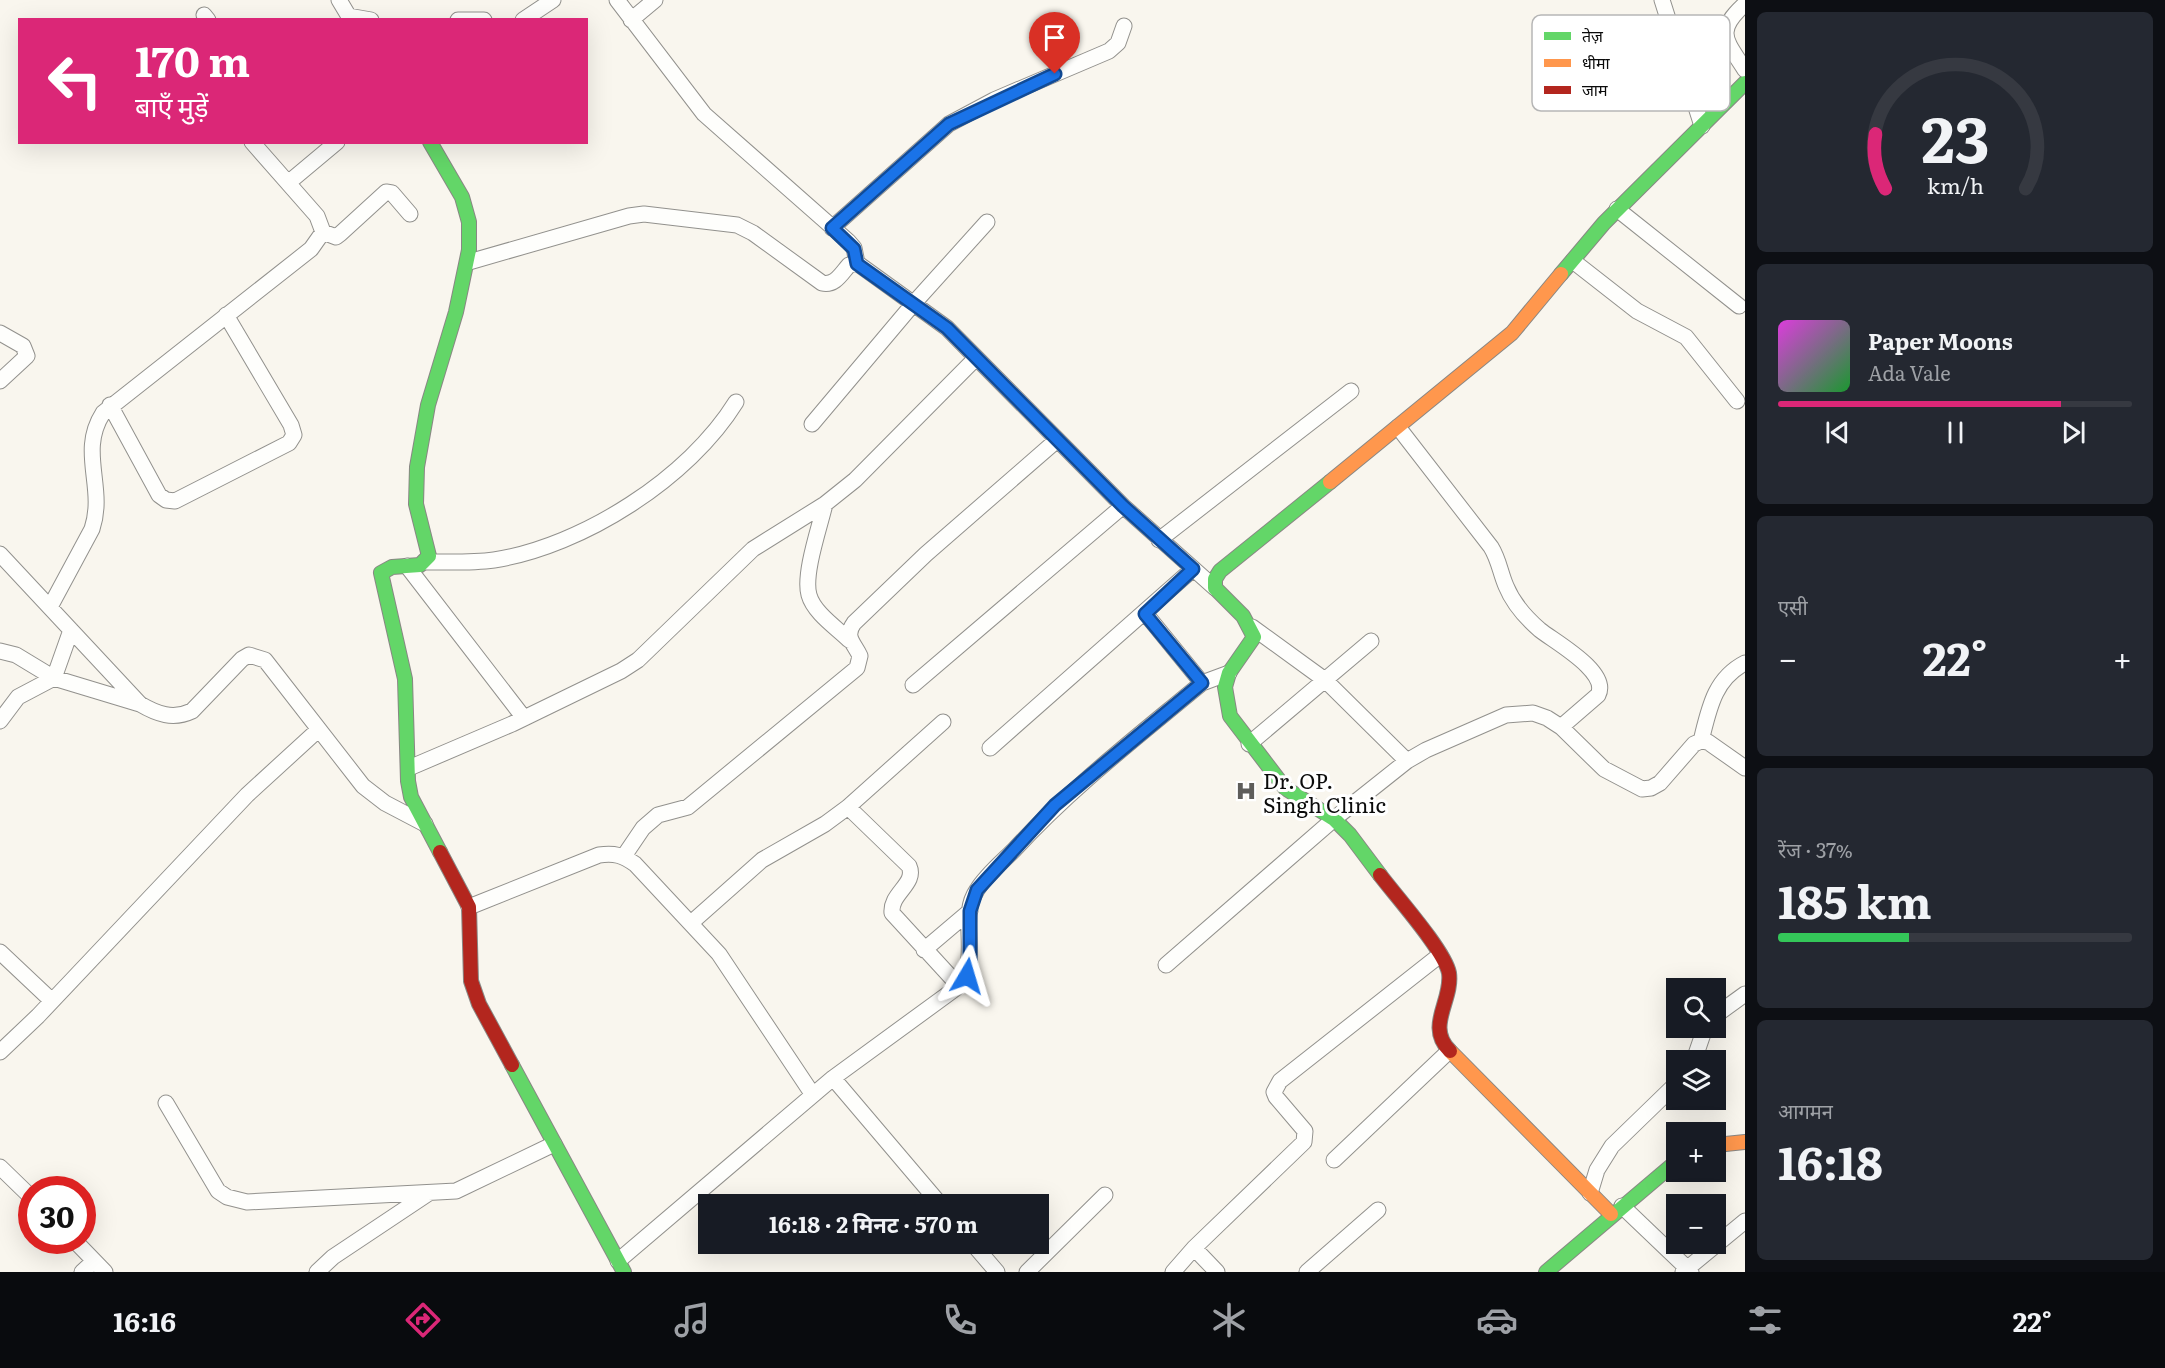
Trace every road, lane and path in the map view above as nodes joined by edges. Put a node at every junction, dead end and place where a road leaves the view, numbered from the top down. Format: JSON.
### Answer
{"nodes":[{"id":1,"x":339,"y":0,"type":"edge"},
{"id":2,"x":553,"y":0,"type":"edge"},
{"id":3,"x":617,"y":0,"type":"edge"},
{"id":4,"x":655,"y":0,"type":"edge"},
{"id":5,"x":1662,"y":0,"type":"edge"},
{"id":6,"x":1745,"y":4,"type":"edge"},
{"id":7,"x":1667,"y":15,"type":"edge"},
{"id":8,"x":350,"y":17,"type":"edge"},
{"id":9,"x":526,"y":18,"type":"edge"},
{"id":10,"x":631,"y":20,"type":"junction"},
{"id":11,"x":1730,"y":20,"type":"edge"},
{"id":12,"x":1124,"y":26,"type":"dead end"},
{"id":13,"x":1730,"y":48,"type":"edge"},
{"id":14,"x":1745,"y":70,"type":"edge"},
{"id":15,"x":1745,"y":83,"type":"edge"},
{"id":16,"x":1730,"y":98,"type":"edge"},
{"id":17,"x":1697,"y":111,"type":"edge"},
{"id":18,"x":1717,"y":111,"type":"edge"},
{"id":19,"x":1702,"y":126,"type":"junction"},
{"id":20,"x":254,"y":144,"type":"edge"},
{"id":21,"x":335,"y":144,"type":"edge"},
{"id":22,"x":431,"y":144,"type":"edge"},
{"id":23,"x":288,"y":183,"type":"junction"},
{"id":24,"x":1617,"y":209,"type":"junction"},
{"id":25,"x":411,"y":214,"type":"dead end"},
{"id":26,"x":987,"y":222,"type":"dead end"},
{"id":27,"x":832,"y":228,"type":"junction"},
{"id":28,"x":323,"y":232,"type":"junction"},
{"id":29,"x":1573,"y":261,"type":"junction"},
{"id":30,"x":468,"y":262,"type":"junction"},
{"id":31,"x":857,"y":264,"type":"junction"},
{"id":32,"x":914,"y":303,"type":"junction"},
{"id":33,"x":1739,"y":306,"type":"dead end"},
{"id":34,"x":226,"y":315,"type":"junction"},
{"id":35,"x":0,"y":333,"type":"edge"},
{"id":36,"x":976,"y":358,"type":"junction"},
{"id":37,"x":0,"y":381,"type":"edge"},
{"id":38,"x":1351,"y":391,"type":"dead end"},
{"id":39,"x":1737,"y":400,"type":"dead end"},
{"id":40,"x":736,"y":402,"type":"dead end"},
{"id":41,"x":110,"y":405,"type":"junction"},
{"id":42,"x":812,"y":424,"type":"dead end"},
{"id":43,"x":1398,"y":427,"type":"junction"},
{"id":44,"x":1057,"y":440,"type":"junction"},
{"id":45,"x":825,"y":504,"type":"junction"},
{"id":46,"x":1123,"y":506,"type":"junction"},
{"id":47,"x":1159,"y":540,"type":"junction"},
{"id":48,"x":0,"y":554,"type":"edge"},
{"id":49,"x":426,"y":562,"type":"junction"},
{"id":50,"x":407,"y":566,"type":"junction"},
{"id":51,"x":1193,"y":569,"type":"junction"},
{"id":52,"x":1215,"y":588,"type":"junction"},
{"id":53,"x":50,"y":607,"type":"junction"},
{"id":54,"x":1145,"y":614,"type":"junction"},
{"id":55,"x":1252,"y":627,"type":"junction"},
{"id":56,"x":71,"y":630,"type":"junction"},
{"id":57,"x":849,"y":640,"type":"junction"},
{"id":58,"x":1371,"y":641,"type":"dead end"},
{"id":59,"x":0,"y":651,"type":"edge"},
{"id":60,"x":1745,"y":663,"type":"edge"},
{"id":61,"x":1229,"y":673,"type":"junction"},
{"id":62,"x":54,"y":678,"type":"junction"},
{"id":63,"x":1325,"y":680,"type":"junction"},
{"id":64,"x":1202,"y":683,"type":"junction"},
{"id":65,"x":913,"y":685,"type":"dead end"},
{"id":66,"x":140,"y":704,"type":"junction"},
{"id":67,"x":524,"y":718,"type":"junction"},
{"id":68,"x":0,"y":721,"type":"edge"},
{"id":69,"x":943,"y":722,"type":"dead end"},
{"id":70,"x":1561,"y":727,"type":"junction"},
{"id":71,"x":318,"y":730,"type":"junction"},
{"id":72,"x":1701,"y":741,"type":"junction"},
{"id":73,"x":1249,"y":744,"type":"junction"},
{"id":74,"x":990,"y":748,"type":"dead end"},
{"id":75,"x":1407,"y":761,"type":"junction"},
{"id":76,"x":409,"y":768,"type":"junction"},
{"id":77,"x":1745,"y":768,"type":"edge"},
{"id":78,"x":848,"y":807,"type":"junction"},
{"id":79,"x":1334,"y":819,"type":"junction"},
{"id":80,"x":425,"y":825,"type":"junction"},
{"id":81,"x":624,"y":856,"type":"junction"},
{"id":82,"x":469,"y":907,"type":"junction"},
{"id":83,"x":970,"y":911,"type":"junction"},
{"id":84,"x":691,"y":923,"type":"junction"},
{"id":85,"x":924,"y":950,"type":"junction"},
{"id":86,"x":0,"y":952,"type":"edge"},
{"id":87,"x":1440,"y":955,"type":"junction"},
{"id":88,"x":1166,"y":965,"type":"dead end"},
{"id":89,"x":959,"y":986,"type":"junction"},
{"id":90,"x":1745,"y":994,"type":"edge"},
{"id":91,"x":52,"y":1001,"type":"junction"},
{"id":92,"x":1726,"y":1008,"type":"edge"},
{"id":93,"x":0,"y":1052,"type":"edge"},
{"id":94,"x":1449,"y":1052,"type":"junction"},
{"id":95,"x":833,"y":1078,"type":"junction"},
{"id":96,"x":1666,"y":1094,"type":"edge"},
{"id":97,"x":813,"y":1095,"type":"junction"},
{"id":98,"x":166,"y":1103,"type":"dead end"},
{"id":99,"x":1745,"y":1142,"type":"edge"},
{"id":100,"x":554,"y":1144,"type":"junction"},
{"id":101,"x":1726,"y":1144,"type":"edge"},
{"id":102,"x":1334,"y":1160,"type":"dead end"},
{"id":103,"x":0,"y":1167,"type":"edge"},
{"id":104,"x":1666,"y":1170,"type":"edge"},
{"id":105,"x":18,"y":1184,"type":"edge"},
{"id":106,"x":1590,"y":1192,"type":"junction"},
{"id":107,"x":429,"y":1193,"type":"junction"},
{"id":108,"x":932,"y":1194,"type":"edge"},
{"id":109,"x":1104,"y":1195,"type":"dead end"},
{"id":110,"x":1378,"y":1210,"type":"dead end"},
{"id":111,"x":1617,"y":1210,"type":"junction"},
{"id":112,"x":1745,"y":1221,"type":"edge"},
{"id":113,"x":1194,"y":1248,"type":"junction"},
{"id":114,"x":88,"y":1254,"type":"edge"},
{"id":115,"x":982,"y":1254,"type":"edge"},
{"id":116,"x":94,"y":1260,"type":"junction"},
{"id":117,"x":621,"y":1266,"type":"edge"},
{"id":118,"x":1687,"y":1271,"type":"edge"},
{"id":119,"x":82,"y":1272,"type":"edge"},
{"id":120,"x":105,"y":1272,"type":"edge"},
{"id":121,"x":317,"y":1272,"type":"edge"},
{"id":122,"x":997,"y":1272,"type":"edge"},
{"id":123,"x":1027,"y":1272,"type":"edge"},
{"id":124,"x":1173,"y":1272,"type":"edge"},
{"id":125,"x":1217,"y":1272,"type":"edge"},
{"id":126,"x":1306,"y":1272,"type":"edge"},
{"id":127,"x":1546,"y":1272,"type":"edge"}],
"edges":[{"from":1,"to":8,"type":"street"},
{"from":2,"to":9,"type":"street"},
{"from":3,"to":10,"type":"street"},
{"from":4,"to":10,"type":"street"},
{"from":5,"to":7,"type":"street"},
{"from":6,"to":11,"type":"street"},
{"from":10,"to":27,"type":"street"},
{"from":12,"to":27,"type":"street"},
{"from":13,"to":14,"type":"street"},
{"from":15,"to":16,"type":"street"},
{"from":17,"to":19,"type":"street"},
{"from":18,"to":19,"type":"street"},
{"from":19,"to":24,"type":"street"},
{"from":20,"to":23,"type":"street"},
{"from":21,"to":23,"type":"street"},
{"from":22,"to":30,"type":"street"},
{"from":23,"to":28,"type":"street"},
{"from":24,"to":29,"type":"street"},
{"from":24,"to":33,"type":"street"},
{"from":25,"to":28,"type":"street"},
{"from":26,"to":32,"type":"street"},
{"from":27,"to":31,"type":"street"},
{"from":28,"to":34,"type":"street"},
{"from":29,"to":39,"type":"street"},
{"from":29,"to":43,"type":"street"},
{"from":30,"to":31,"type":"street"},
{"from":30,"to":49,"type":"street"},
{"from":31,"to":32,"type":"street"},
{"from":32,"to":36,"type":"street"},
{"from":32,"to":42,"type":"street"},
{"from":34,"to":41,"type":"street"},
{"from":34,"to":41,"type":"street"},
{"from":35,"to":37,"type":"street"},
{"from":36,"to":44,"type":"street"},
{"from":36,"to":45,"type":"street"},
{"from":38,"to":47,"type":"street"},
{"from":40,"to":49,"type":"street"},
{"from":41,"to":53,"type":"street"},
{"from":43,"to":52,"type":"street"},
{"from":43,"to":70,"type":"street"},
{"from":44,"to":46,"type":"street"},
{"from":44,"to":57,"type":"street"},
{"from":45,"to":57,"type":"street"},
{"from":45,"to":67,"type":"street"},
{"from":46,"to":47,"type":"street"},
{"from":46,"to":65,"type":"street"},
{"from":47,"to":51,"type":"street"},
{"from":48,"to":53,"type":"street"},
{"from":49,"to":50,"type":"street"},
{"from":50,"to":67,"type":"street"},
{"from":50,"to":76,"type":"street"},
{"from":51,"to":52,"type":"street"},
{"from":51,"to":54,"type":"street"},
{"from":52,"to":55,"type":"street"},
{"from":53,"to":56,"type":"street"},
{"from":54,"to":64,"type":"street"},
{"from":54,"to":74,"type":"street"},
{"from":55,"to":61,"type":"street"},
{"from":55,"to":63,"type":"street"},
{"from":56,"to":62,"type":"street"},
{"from":56,"to":66,"type":"street"},
{"from":57,"to":81,"type":"street"},
{"from":58,"to":63,"type":"street"},
{"from":59,"to":62,"type":"street"},
{"from":60,"to":72,"type":"street"},
{"from":61,"to":64,"type":"street"},
{"from":61,"to":73,"type":"street"},
{"from":62,"to":66,"type":"street"},
{"from":62,"to":68,"type":"street"},
{"from":63,"to":73,"type":"street"},
{"from":63,"to":75,"type":"street"},
{"from":64,"to":83,"type":"street"},
{"from":66,"to":71,"type":"street"},
{"from":67,"to":76,"type":"street"},
{"from":69,"to":78,"type":"street"},
{"from":70,"to":72,"type":"street"},
{"from":70,"to":75,"type":"street"},
{"from":71,"to":80,"type":"street"},
{"from":71,"to":91,"type":"street"},
{"from":72,"to":77,"type":"street"},
{"from":73,"to":79,"type":"street"},
{"from":75,"to":79,"type":"street"},
{"from":76,"to":80,"type":"street"},
{"from":78,"to":84,"type":"street"},
{"from":78,"to":85,"type":"street"},
{"from":79,"to":87,"type":"street"},
{"from":79,"to":88,"type":"street"},
{"from":80,"to":82,"type":"street"},
{"from":81,"to":82,"type":"street"},
{"from":81,"to":84,"type":"street"},
{"from":82,"to":100,"type":"street"},
{"from":83,"to":85,"type":"street"},
{"from":83,"to":89,"type":"street"},
{"from":84,"to":97,"type":"street"},
{"from":85,"to":89,"type":"street"},
{"from":86,"to":91,"type":"street"},
{"from":87,"to":94,"type":"street"},
{"from":87,"to":113,"type":"street"},
{"from":89,"to":95,"type":"street"},
{"from":90,"to":92,"type":"street"},
{"from":91,"to":93,"type":"street"},
{"from":94,"to":102,"type":"street"},
{"from":94,"to":106,"type":"street"},
{"from":95,"to":97,"type":"street"},
{"from":95,"to":108,"type":"street"},
{"from":96,"to":106,"type":"street"},
{"from":97,"to":117,"type":"street"},
{"from":98,"to":107,"type":"street"},
{"from":99,"to":101,"type":"street"},
{"from":100,"to":107,"type":"street"},
{"from":100,"to":117,"type":"street"},
{"from":103,"to":105,"type":"street"},
{"from":104,"to":111,"type":"street"},
{"from":106,"to":111,"type":"street"},
{"from":107,"to":121,"type":"street"},
{"from":109,"to":123,"type":"street"},
{"from":110,"to":126,"type":"street"},
{"from":111,"to":118,"type":"street"},
{"from":111,"to":127,"type":"street"},
{"from":112,"to":118,"type":"street"},
{"from":113,"to":124,"type":"street"},
{"from":113,"to":125,"type":"street"},
{"from":114,"to":116,"type":"street"},
{"from":115,"to":122,"type":"street"},
{"from":116,"to":119,"type":"street"},
{"from":116,"to":120,"type":"street"}]}
